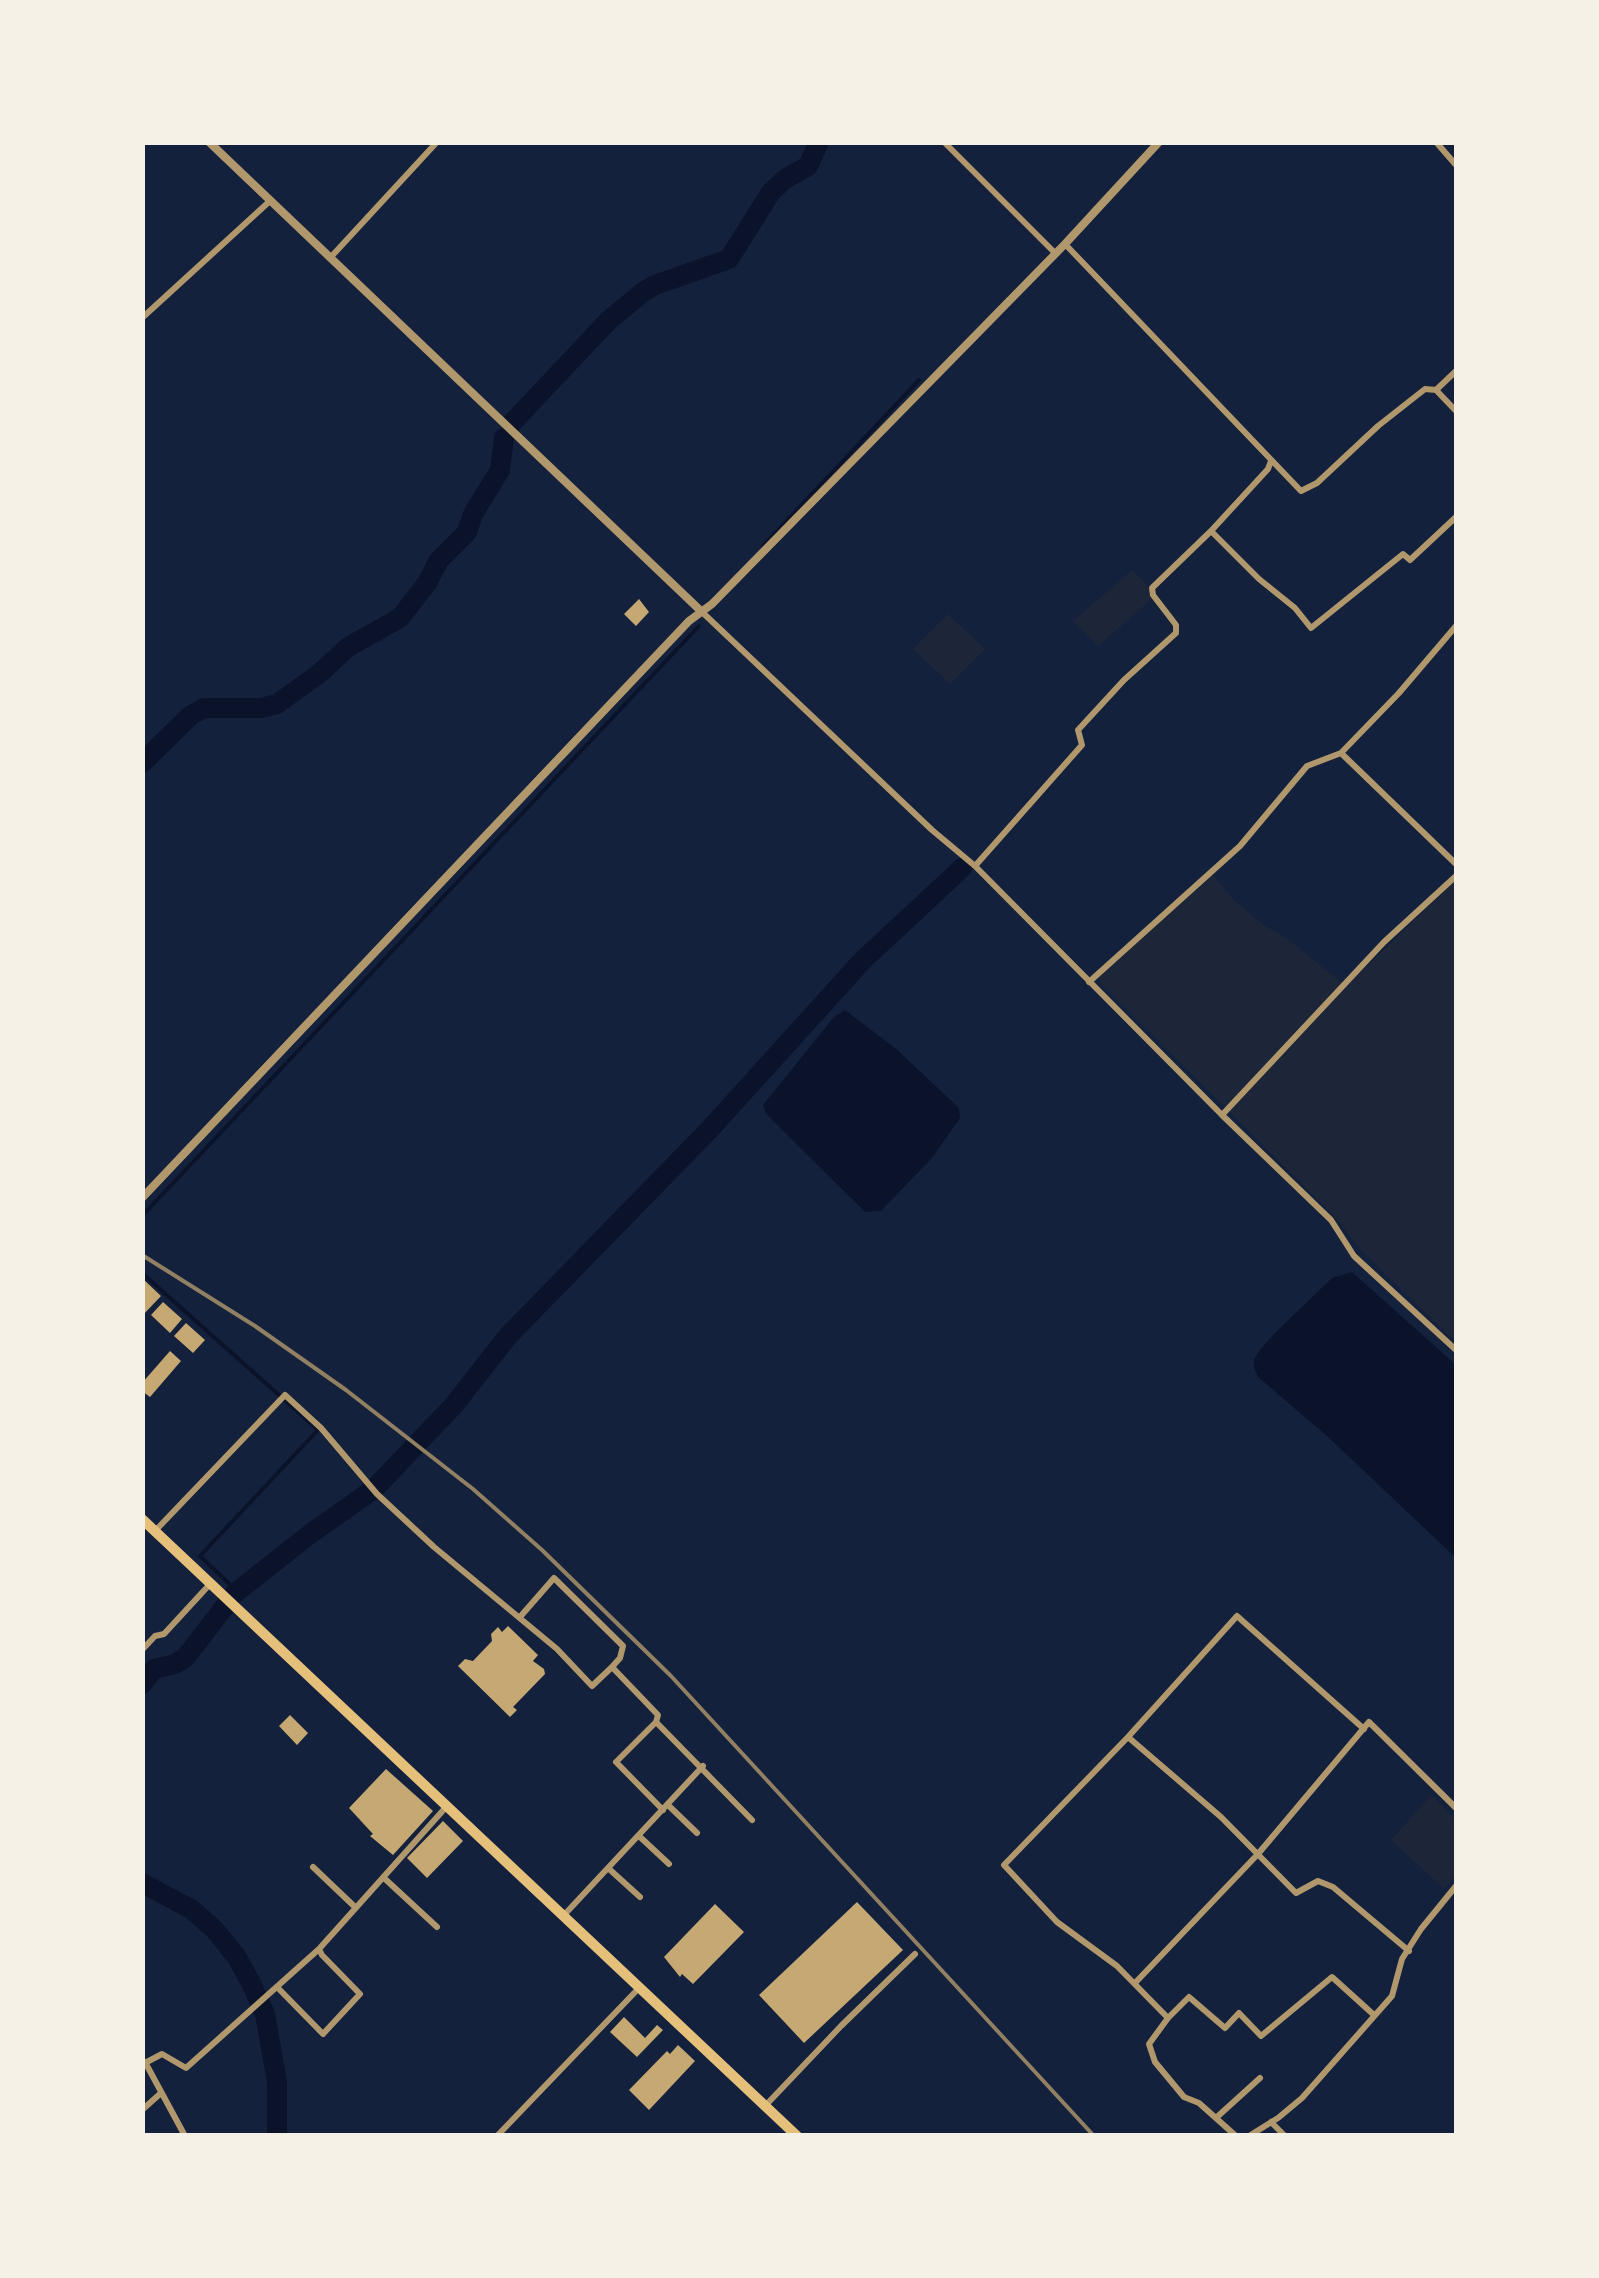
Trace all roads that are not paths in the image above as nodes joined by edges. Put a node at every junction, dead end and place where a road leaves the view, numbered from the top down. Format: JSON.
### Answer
{"nodes":[{"id":1,"x":210,"y":142,"type":"edge"},
{"id":2,"x":437,"y":142,"type":"edge"},
{"id":3,"x":944,"y":142,"type":"edge"},
{"id":4,"x":1160,"y":142,"type":"edge"},
{"id":5,"x":1436,"y":142,"type":"edge"},
{"id":6,"x":1456,"y":165,"type":"edge"},
{"id":7,"x":271,"y":200,"type":"junction"},
{"id":8,"x":1065,"y":244,"type":"junction"},
{"id":9,"x":1055,"y":253,"type":"junction"},
{"id":10,"x":330,"y":258,"type":"junction"},
{"id":11,"x":142,"y":318,"type":"edge"},
{"id":12,"x":1456,"y":371,"type":"edge"},
{"id":13,"x":1436,"y":390,"type":"junction"},
{"id":14,"x":1456,"y":411,"type":"edge"},
{"id":15,"x":1271,"y":461,"type":"junction"},
{"id":16,"x":1456,"y":518,"type":"edge"},
{"id":17,"x":1210,"y":531,"type":"junction"},
{"id":18,"x":702,"y":612,"type":"junction"},
{"id":19,"x":1456,"y":626,"type":"edge"},
{"id":20,"x":1340,"y":753,"type":"junction"},
{"id":21,"x":1456,"y":864,"type":"edge"},
{"id":22,"x":976,"y":866,"type":"junction"},
{"id":23,"x":1456,"y":876,"type":"edge"},
{"id":24,"x":1089,"y":982,"type":"junction"},
{"id":25,"x":1222,"y":1115,"type":"junction"},
{"id":26,"x":142,"y":1198,"type":"edge"},
{"id":27,"x":1456,"y":1350,"type":"edge"},
{"id":28,"x":142,"y":1519,"type":"edge"},
{"id":29,"x":155,"y":1532,"type":"junction"},
{"id":30,"x":212,"y":1583,"type":"junction"},
{"id":31,"x":520,"y":1617,"type":"junction"},
{"id":32,"x":142,"y":1650,"type":"edge"},
{"id":33,"x":612,"y":1667,"type":"junction"},
{"id":34,"x":656,"y":1722,"type":"junction"},
{"id":35,"x":1364,"y":1729,"type":"junction"},
{"id":36,"x":1128,"y":1737,"type":"junction"},
{"id":37,"x":703,"y":1766,"type":"junction"},
{"id":38,"x":447,"y":1806,"type":"junction"},
{"id":39,"x":666,"y":1808,"type":"junction"},
{"id":40,"x":1456,"y":1808,"type":"edge"},
{"id":41,"x":752,"y":1820,"type":"dead end"},
{"id":42,"x":697,"y":1833,"type":"dead end"},
{"id":43,"x":638,"y":1836,"type":"junction"},
{"id":44,"x":1258,"y":1854,"type":"junction"},
{"id":45,"x":668,"y":1864,"type":"dead end"},
{"id":46,"x":314,"y":1867,"type":"dead end"},
{"id":47,"x":608,"y":1868,"type":"junction"},
{"id":48,"x":384,"y":1878,"type":"junction"},
{"id":49,"x":1456,"y":1886,"type":"edge"},
{"id":50,"x":640,"y":1897,"type":"dead end"},
{"id":51,"x":356,"y":1908,"type":"junction"},
{"id":52,"x":565,"y":1914,"type":"junction"},
{"id":53,"x":436,"y":1927,"type":"dead end"},
{"id":54,"x":319,"y":1949,"type":"junction"},
{"id":55,"x":1409,"y":1951,"type":"junction"},
{"id":56,"x":915,"y":1954,"type":"dead end"},
{"id":57,"x":1135,"y":1983,"type":"junction"},
{"id":58,"x":278,"y":1987,"type":"junction"},
{"id":59,"x":640,"y":1987,"type":"junction"},
{"id":60,"x":1374,"y":2015,"type":"junction"},
{"id":61,"x":1168,"y":2018,"type":"junction"},
{"id":62,"x":144,"y":2061,"type":"edge"},
{"id":63,"x":1260,"y":2078,"type":"dead end"},
{"id":64,"x":160,"y":2093,"type":"junction"},
{"id":65,"x":766,"y":2105,"type":"junction"},
{"id":66,"x":142,"y":2110,"type":"edge"},
{"id":67,"x":1217,"y":2117,"type":"junction"},
{"id":68,"x":1272,"y":2122,"type":"junction"},
{"id":69,"x":184,"y":2136,"type":"edge"},
{"id":70,"x":496,"y":2136,"type":"edge"},
{"id":71,"x":797,"y":2136,"type":"edge"},
{"id":72,"x":1236,"y":2136,"type":"edge"},
{"id":73,"x":1249,"y":2136,"type":"edge"},
{"id":74,"x":1285,"y":2136,"type":"edge"}],
"edges":[{"from":1,"to":7,"type":"street"},
{"from":2,"to":10,"type":"street"},
{"from":3,"to":9,"type":"street"},
{"from":4,"to":8,"type":"street"},
{"from":5,"to":6,"type":"street"},
{"from":7,"to":10,"type":"street"},
{"from":7,"to":11,"type":"street"},
{"from":8,"to":9,"type":"street"},
{"from":8,"to":15,"type":"street"},
{"from":9,"to":18,"type":"street"},
{"from":10,"to":18,"type":"street"},
{"from":12,"to":13,"type":"street"},
{"from":13,"to":14,"type":"street"},
{"from":13,"to":15,"type":"street"},
{"from":15,"to":17,"type":"street"},
{"from":16,"to":17,"type":"street"},
{"from":17,"to":22,"type":"street"},
{"from":18,"to":22,"type":"street"},
{"from":18,"to":26,"type":"street"},
{"from":19,"to":20,"type":"street"},
{"from":20,"to":21,"type":"street"},
{"from":20,"to":24,"type":"street"},
{"from":22,"to":24,"type":"street"},
{"from":23,"to":25,"type":"street"},
{"from":24,"to":25,"type":"street"},
{"from":25,"to":27,"type":"street"},
{"from":28,"to":29,"type":"highway"},
{"from":29,"to":30,"type":"highway"},
{"from":29,"to":31,"type":"street"},
{"from":30,"to":32,"type":"street"},
{"from":30,"to":38,"type":"highway"},
{"from":31,"to":33,"type":"street"},
{"from":31,"to":33,"type":"street"},
{"from":33,"to":34,"type":"street"},
{"from":34,"to":37,"type":"street"},
{"from":34,"to":39,"type":"street"},
{"from":35,"to":36,"type":"street"},
{"from":35,"to":40,"type":"street"},
{"from":35,"to":44,"type":"street"},
{"from":36,"to":44,"type":"street"},
{"from":36,"to":57,"type":"street"},
{"from":37,"to":39,"type":"street"},
{"from":37,"to":41,"type":"street"},
{"from":38,"to":48,"type":"street"},
{"from":38,"to":52,"type":"highway"},
{"from":39,"to":42,"type":"street"},
{"from":39,"to":43,"type":"street"},
{"from":43,"to":45,"type":"street"},
{"from":43,"to":47,"type":"street"},
{"from":44,"to":55,"type":"street"},
{"from":44,"to":57,"type":"street"},
{"from":46,"to":51,"type":"street"},
{"from":47,"to":50,"type":"street"},
{"from":47,"to":52,"type":"street"},
{"from":48,"to":51,"type":"street"},
{"from":48,"to":53,"type":"street"},
{"from":49,"to":55,"type":"street"},
{"from":51,"to":54,"type":"street"},
{"from":52,"to":59,"type":"highway"},
{"from":54,"to":58,"type":"street"},
{"from":54,"to":58,"type":"street"},
{"from":55,"to":60,"type":"street"},
{"from":56,"to":65,"type":"street"},
{"from":57,"to":61,"type":"street"},
{"from":58,"to":62,"type":"street"},
{"from":59,"to":65,"type":"highway"},
{"from":59,"to":70,"type":"street"},
{"from":60,"to":61,"type":"street"},
{"from":60,"to":68,"type":"street"},
{"from":61,"to":67,"type":"street"},
{"from":62,"to":64,"type":"street"},
{"from":63,"to":67,"type":"street"},
{"from":64,"to":66,"type":"street"},
{"from":64,"to":69,"type":"street"},
{"from":65,"to":71,"type":"highway"},
{"from":67,"to":72,"type":"street"},
{"from":68,"to":73,"type":"street"},
{"from":68,"to":74,"type":"street"}]}
